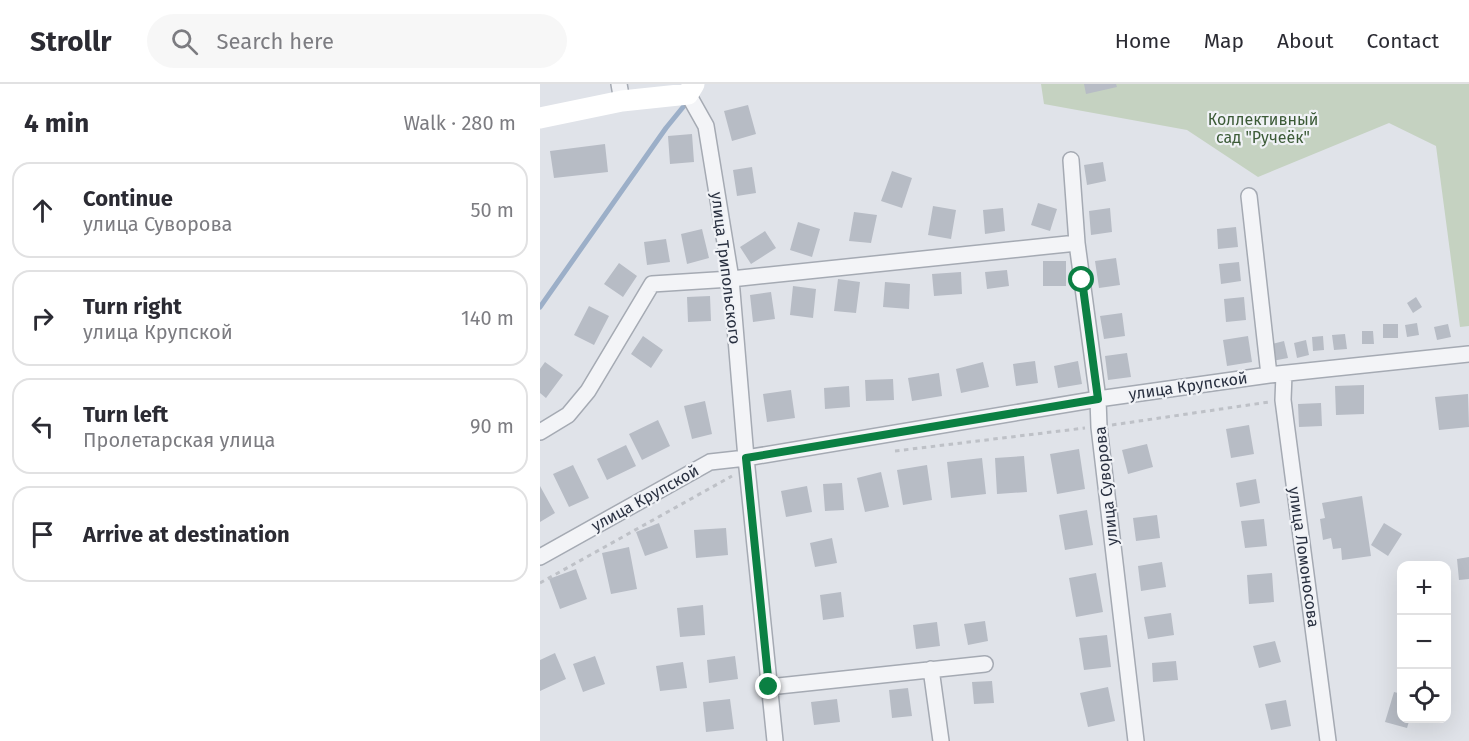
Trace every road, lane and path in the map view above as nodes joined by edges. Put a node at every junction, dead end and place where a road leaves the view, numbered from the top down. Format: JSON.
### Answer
{"nodes":[{"id":1,"x":691,"y":89,"type":"edge"},
{"id":2,"x":620,"y":92,"type":"edge"},
{"id":3,"x":540,"y":118,"type":"edge"},
{"id":4,"x":1071,"y":160,"type":"dead end"},
{"id":5,"x":1250,"y":196,"type":"dead end"},
{"id":6,"x":1077,"y":243,"type":"junction"},
{"id":7,"x":731,"y":279,"type":"junction"},
{"id":8,"x":1469,"y":354,"type":"edge"},
{"id":9,"x":1277,"y":374,"type":"junction"},
{"id":10,"x":1098,"y":399,"type":"junction"},
{"id":11,"x":1283,"y":400,"type":"junction"},
{"id":12,"x":1099,"y":427,"type":"junction"},
{"id":13,"x":540,"y":432,"type":"edge"},
{"id":14,"x":888,"y":452,"type":"dead end"},
{"id":15,"x":747,"y":463,"type":"junction"},
{"id":16,"x":540,"y":557,"type":"edge"},
{"id":17,"x":540,"y":583,"type":"edge"},
{"id":18,"x":985,"y":664,"type":"dead end"},
{"id":19,"x":931,"y":669,"type":"junction"},
{"id":20,"x":769,"y":687,"type":"junction"},
{"id":21,"x":775,"y":741,"type":"edge"},
{"id":22,"x":941,"y":741,"type":"edge"},
{"id":23,"x":1136,"y":741,"type":"edge"},
{"id":24,"x":1328,"y":741,"type":"edge"}],
"edges":[{"from":1,"to":2,"type":"street"},
{"from":1,"to":7,"type":"street","name":"улица Трипольского"},
{"from":2,"to":3,"type":"street"},
{"from":4,"to":6,"type":"street","name":"улица Суворова"},
{"from":5,"to":9,"type":"street","name":"улица Ломоносова"},
{"from":6,"to":7,"type":"street"},
{"from":6,"to":10,"type":"street","name":"улица Суворова"},
{"from":7,"to":13,"type":"street"},
{"from":7,"to":15,"type":"street","name":"улица Трипольского"},
{"from":8,"to":9,"type":"street","name":"улица Крупской"},
{"from":9,"to":10,"type":"street","name":"улица Крупской"},
{"from":9,"to":11,"type":"street","name":"улица Ломоносова"},
{"from":10,"to":12,"type":"street","name":"улица Суворова"},
{"from":10,"to":15,"type":"street","name":"улица Крупской"},
{"from":11,"to":12,"type":"path"},
{"from":11,"to":24,"type":"street","name":"улица Ломоносова"},
{"from":12,"to":14,"type":"path"},
{"from":12,"to":23,"type":"street","name":"улица Суворова"},
{"from":15,"to":16,"type":"street","name":"улица Крупской"},
{"from":15,"to":17,"type":"path"},
{"from":15,"to":20,"type":"street","name":"улица Трипольского"},
{"from":18,"to":19,"type":"street"},
{"from":19,"to":20,"type":"street"},
{"from":19,"to":22,"type":"street"},
{"from":20,"to":21,"type":"street","name":"улица Трипольского"}]}
